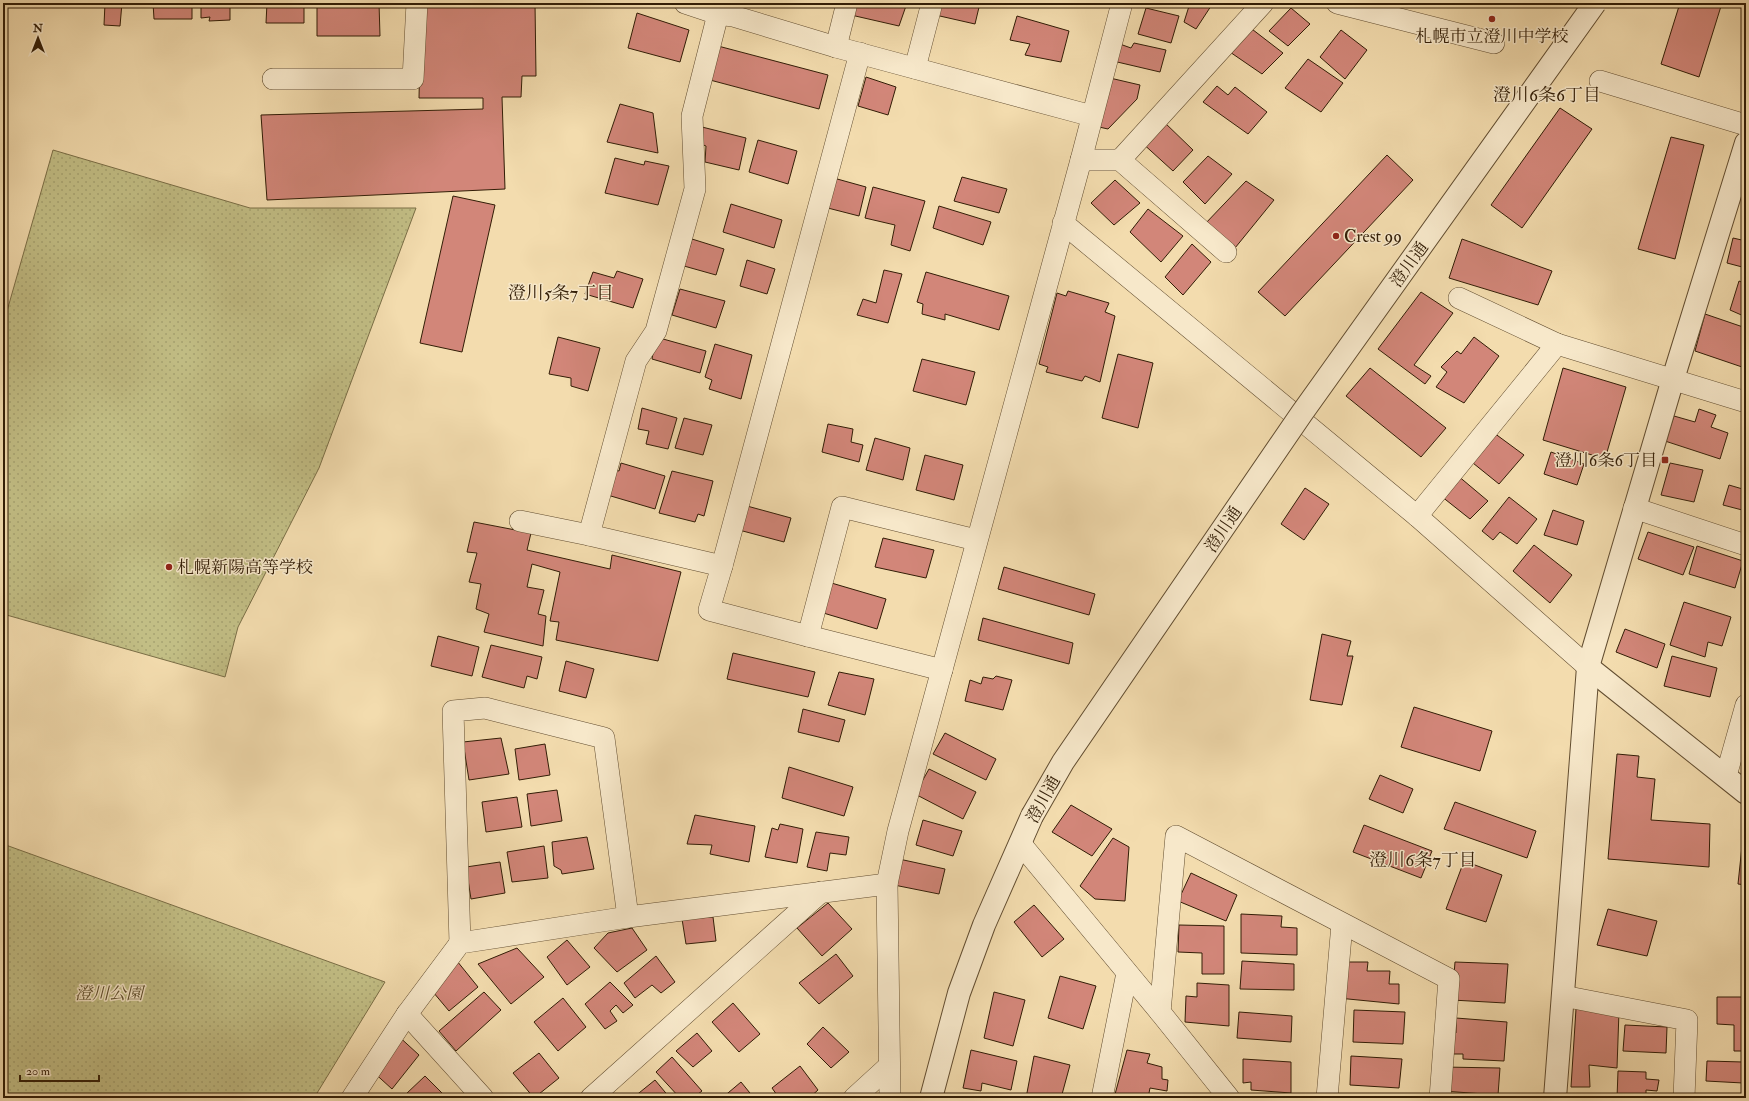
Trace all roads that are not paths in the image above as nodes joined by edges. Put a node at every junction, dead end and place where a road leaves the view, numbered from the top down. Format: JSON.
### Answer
{"nodes":[{"id":1,"x":417,"y":3,"type":"edge"},
{"id":2,"x":685,"y":3,"type":"edge"},
{"id":3,"x":848,"y":3,"type":"edge"},
{"id":4,"x":932,"y":3,"type":"edge"},
{"id":5,"x":1122,"y":3,"type":"edge"},
{"id":6,"x":1263,"y":3,"type":"edge"},
{"id":7,"x":1338,"y":3,"type":"edge"},
{"id":8,"x":1595,"y":3,"type":"edge"},
{"id":9,"x":729,"y":11,"type":"edge"},
{"id":10,"x":1494,"y":43,"type":"dead end"},
{"id":11,"x":836,"y":47,"type":"junction"},
{"id":12,"x":860,"y":53,"type":"junction"},
{"id":13,"x":914,"y":68,"type":"junction"},
{"id":14,"x":272,"y":79,"type":"dead end"},
{"id":15,"x":1600,"y":81,"type":"dead end"},
{"id":16,"x":1092,"y":116,"type":"junction"},
{"id":17,"x":1746,"y":125,"type":"edge"},
{"id":18,"x":1746,"y":143,"type":"edge"},
{"id":19,"x":1080,"y":160,"type":"junction"},
{"id":20,"x":1120,"y":160,"type":"junction"},
{"id":21,"x":1063,"y":223,"type":"junction"},
{"id":22,"x":1226,"y":252,"type":"dead end"},
{"id":23,"x":1459,"y":298,"type":"dead end"},
{"id":24,"x":1557,"y":344,"type":"junction"},
{"id":25,"x":1673,"y":379,"type":"junction"},
{"id":26,"x":1746,"y":402,"type":"edge"},
{"id":27,"x":1634,"y":508,"type":"junction"},
{"id":28,"x":1417,"y":516,"type":"junction"},
{"id":29,"x":520,"y":520,"type":"dead end"},
{"id":30,"x":589,"y":535,"type":"junction"},
{"id":31,"x":976,"y":540,"type":"junction"},
{"id":32,"x":1746,"y":545,"type":"edge"},
{"id":33,"x":722,"y":566,"type":"junction"},
{"id":34,"x":808,"y":636,"type":"junction"},
{"id":35,"x":1588,"y":667,"type":"junction"},
{"id":36,"x":942,"y":670,"type":"junction"},
{"id":37,"x":1746,"y":705,"type":"edge"},
{"id":38,"x":1726,"y":776,"type":"junction"},
{"id":39,"x":1746,"y":793,"type":"edge"},
{"id":40,"x":1020,"y":843,"type":"junction"},
{"id":41,"x":886,"y":884,"type":"junction"},
{"id":42,"x":821,"y":892,"type":"junction"},
{"id":43,"x":628,"y":917,"type":"junction"},
{"id":44,"x":1342,"y":924,"type":"junction"},
{"id":45,"x":460,"y":943,"type":"junction"},
{"id":46,"x":1127,"y":973,"type":"junction"},
{"id":47,"x":1563,"y":996,"type":"junction"},
{"id":48,"x":1160,"y":1012,"type":"junction"},
{"id":49,"x":407,"y":1014,"type":"junction"},
{"id":50,"x":889,"y":1066,"type":"junction"},
{"id":51,"x":1223,"y":1095,"type":"edge"},
{"id":52,"x":352,"y":1098,"type":"edge"},
{"id":53,"x":483,"y":1098,"type":"edge"},
{"id":54,"x":591,"y":1098,"type":"edge"},
{"id":55,"x":854,"y":1098,"type":"edge"},
{"id":56,"x":890,"y":1098,"type":"edge"},
{"id":57,"x":931,"y":1098,"type":"edge"},
{"id":58,"x":1102,"y":1098,"type":"edge"},
{"id":59,"x":1327,"y":1098,"type":"edge"},
{"id":60,"x":1440,"y":1098,"type":"edge"},
{"id":61,"x":1554,"y":1098,"type":"edge"},
{"id":62,"x":1684,"y":1098,"type":"edge"}],
"edges":[{"from":1,"to":14,"type":"street"},
{"from":2,"to":9,"type":"street"},
{"from":3,"to":11,"type":"street"},
{"from":4,"to":13,"type":"street"},
{"from":5,"to":16,"type":"street"},
{"from":6,"to":20,"type":"street"},
{"from":7,"to":10,"type":"street"},
{"from":8,"to":40,"type":"street","name":"澄川通","bridge":true},
{"from":9,"to":11,"type":"street"},
{"from":9,"to":30,"type":"street"},
{"from":11,"to":12,"type":"street"},
{"from":12,"to":13,"type":"street"},
{"from":12,"to":33,"type":"street"},
{"from":13,"to":16,"type":"street"},
{"from":15,"to":17,"type":"street"},
{"from":16,"to":19,"type":"street"},
{"from":18,"to":25,"type":"street"},
{"from":19,"to":20,"type":"street"},
{"from":19,"to":21,"type":"street"},
{"from":20,"to":22,"type":"street"},
{"from":21,"to":28,"type":"street"},
{"from":21,"to":31,"type":"street"},
{"from":23,"to":24,"type":"street"},
{"from":24,"to":25,"type":"street"},
{"from":24,"to":28,"type":"street"},
{"from":25,"to":26,"type":"street"},
{"from":25,"to":27,"type":"street"},
{"from":27,"to":32,"type":"street"},
{"from":27,"to":35,"type":"street"},
{"from":28,"to":35,"type":"street"},
{"from":29,"to":30,"type":"street"},
{"from":30,"to":33,"type":"street"},
{"from":31,"to":34,"type":"street"},
{"from":31,"to":36,"type":"street"},
{"from":33,"to":34,"type":"street"},
{"from":34,"to":36,"type":"street"},
{"from":35,"to":38,"type":"street"},
{"from":35,"to":47,"type":"street"},
{"from":36,"to":41,"type":"street"},
{"from":37,"to":38,"type":"street"},
{"from":38,"to":39,"type":"street"},
{"from":40,"to":46,"type":"street"},
{"from":40,"to":57,"type":"street","name":"澄川通"},
{"from":41,"to":42,"type":"street"},
{"from":41,"to":50,"type":"street"},
{"from":42,"to":43,"type":"street"},
{"from":42,"to":54,"type":"street"},
{"from":43,"to":45,"type":"street"},
{"from":43,"to":45,"type":"street"},
{"from":44,"to":48,"type":"street"},
{"from":44,"to":59,"type":"street"},
{"from":44,"to":60,"type":"street"},
{"from":45,"to":49,"type":"street"},
{"from":46,"to":48,"type":"street"},
{"from":46,"to":58,"type":"street"},
{"from":47,"to":61,"type":"street"},
{"from":47,"to":62,"type":"street"},
{"from":48,"to":51,"type":"street"},
{"from":49,"to":52,"type":"street"},
{"from":49,"to":53,"type":"street"},
{"from":50,"to":55,"type":"street"},
{"from":50,"to":56,"type":"street"}]}
